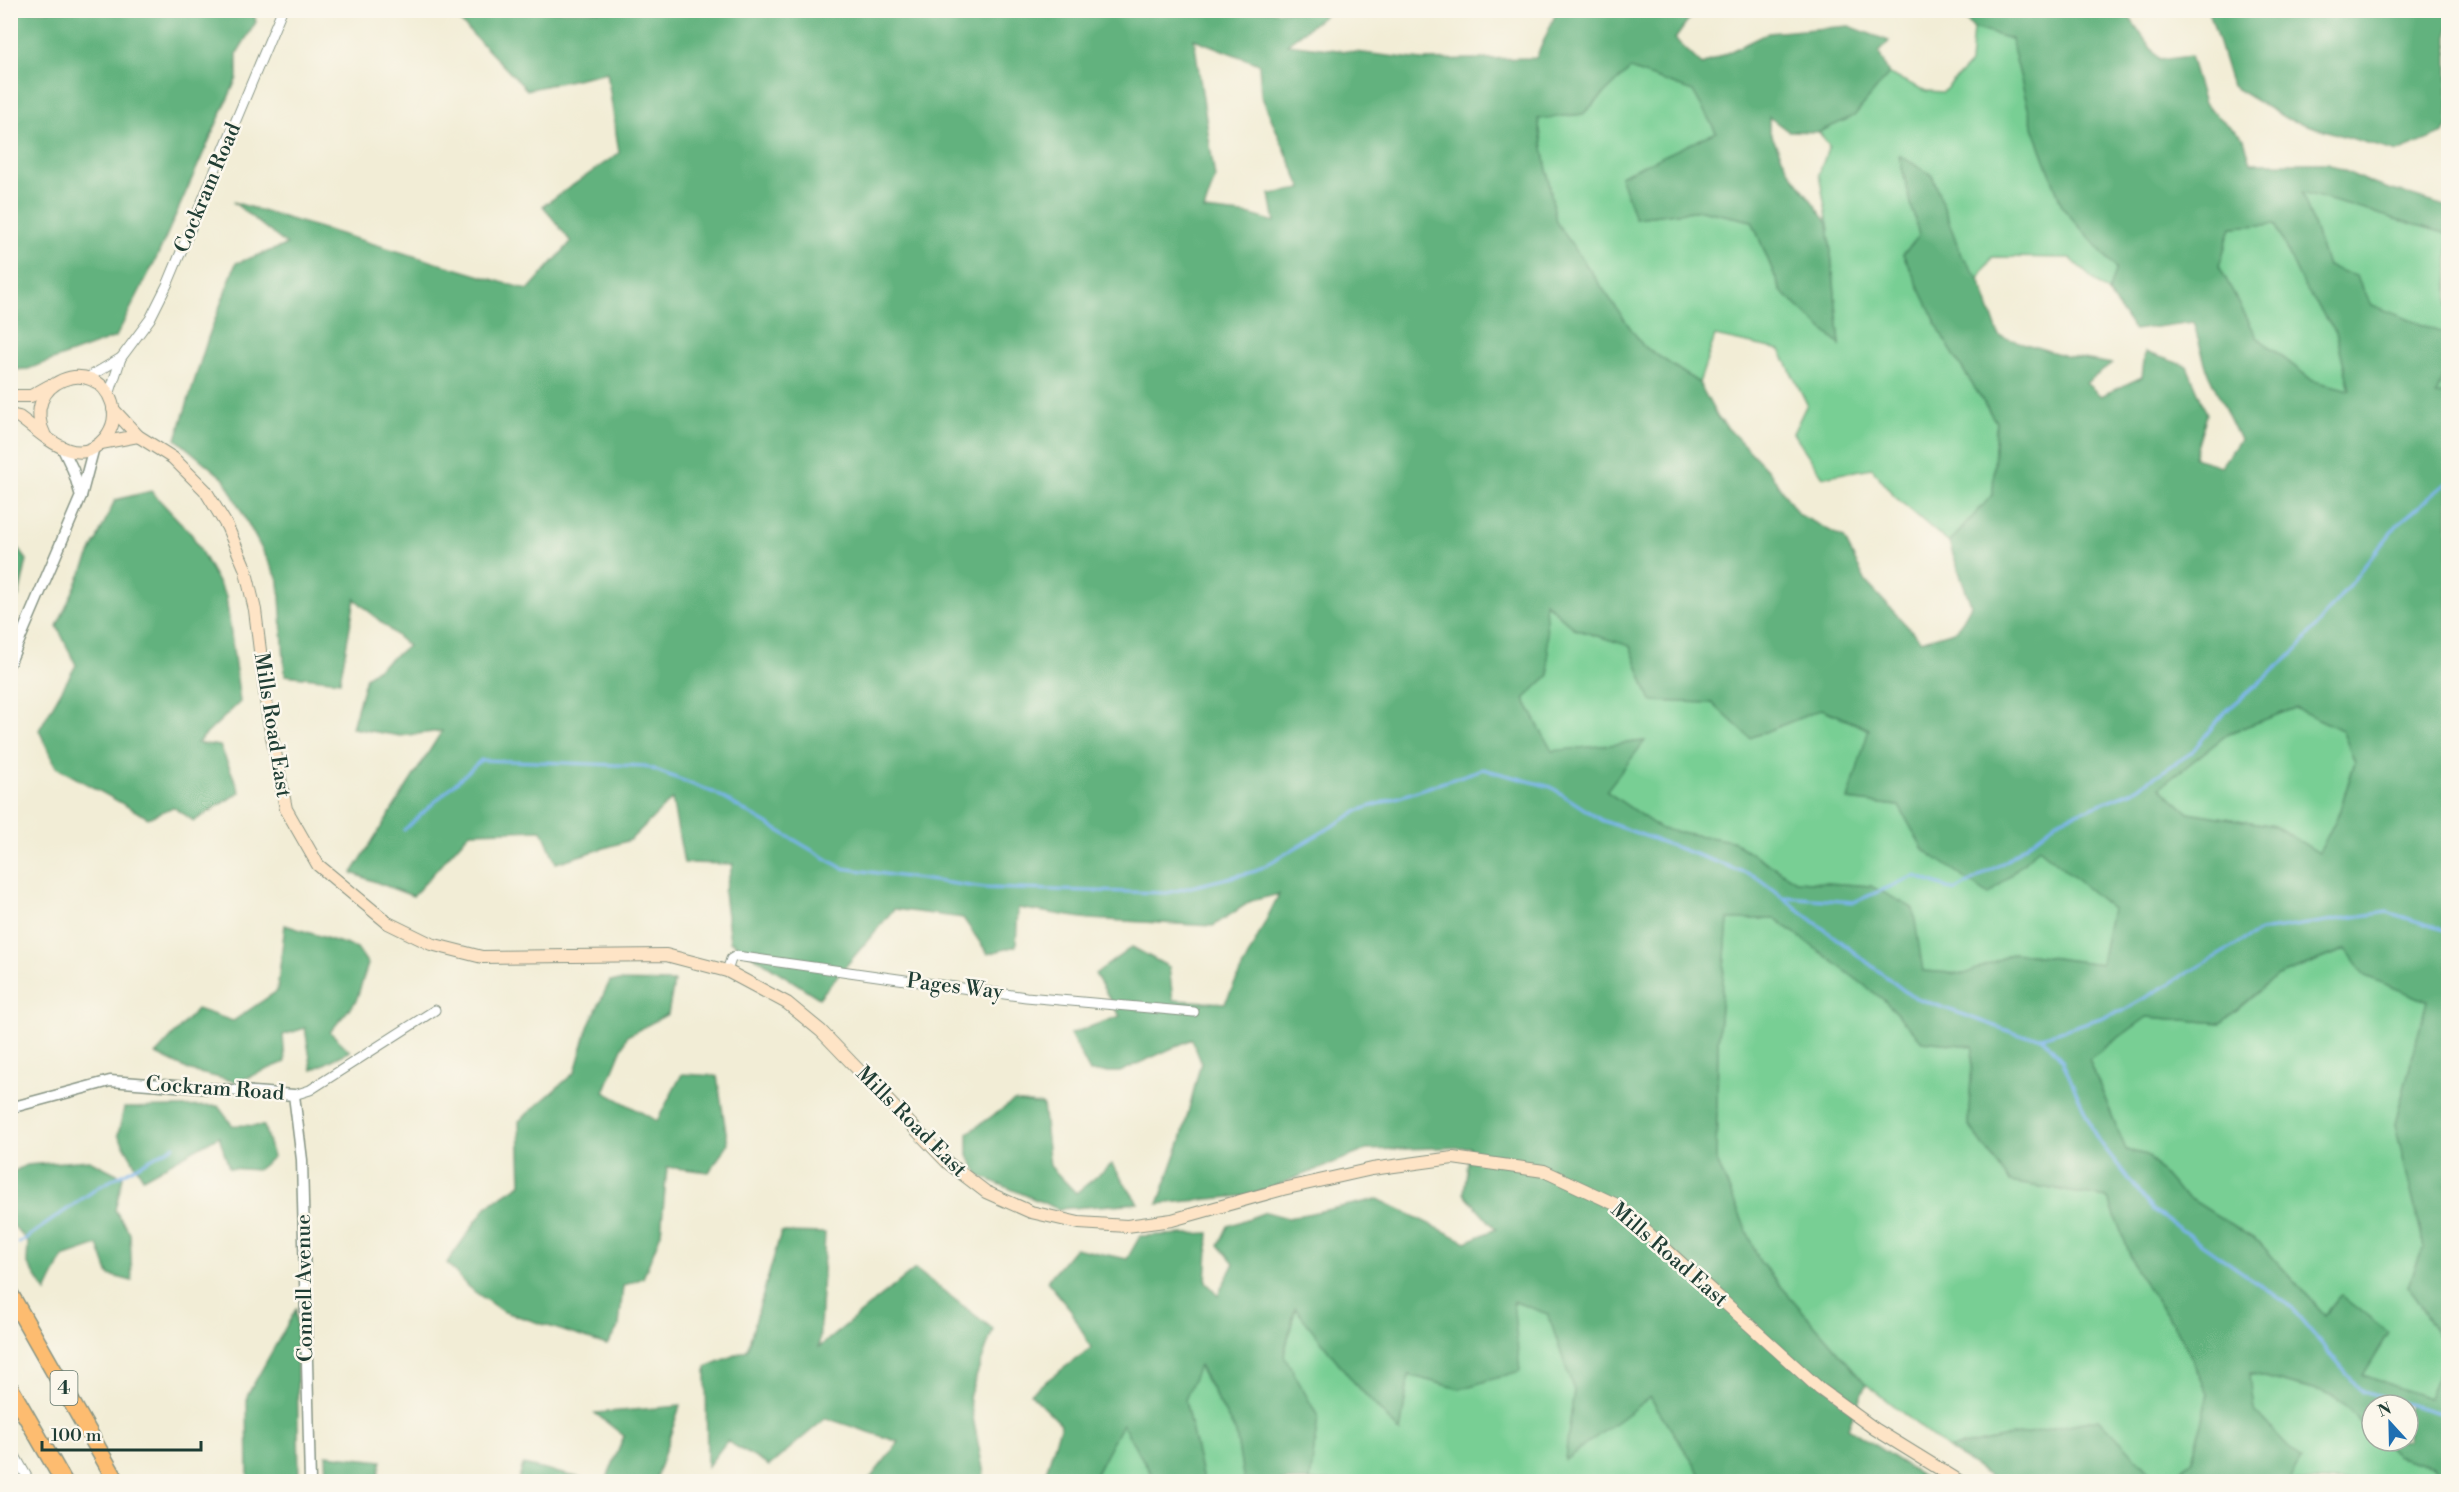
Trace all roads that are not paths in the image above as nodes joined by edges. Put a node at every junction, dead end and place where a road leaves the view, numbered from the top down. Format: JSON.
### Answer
{"nodes":[{"id":1,"x":282,"y":10,"type":"edge"},
{"id":2,"x":121,"y":358,"type":"junction"},
{"id":3,"x":87,"y":378,"type":"junction"},
{"id":4,"x":56,"y":383,"type":"junction"},
{"id":5,"x":109,"y":395,"type":"junction"},
{"id":6,"x":10,"y":396,"type":"edge"},
{"id":7,"x":113,"y":409,"type":"junction"},
{"id":8,"x":10,"y":416,"type":"edge"},
{"id":9,"x":45,"y":436,"type":"junction"},
{"id":10,"x":138,"y":436,"type":"junction"},
{"id":11,"x":98,"y":445,"type":"junction"},
{"id":12,"x":63,"y":450,"type":"junction"},
{"id":13,"x":81,"y":496,"type":"junction"},
{"id":14,"x":10,"y":662,"type":"edge"},
{"id":15,"x":727,"y":972,"type":"junction"},
{"id":16,"x":435,"y":1010,"type":"dead end"},
{"id":17,"x":1194,"y":1012,"type":"dead end"},
{"id":18,"x":294,"y":1095,"type":"junction"},
{"id":19,"x":10,"y":1108,"type":"edge"},
{"id":20,"x":10,"y":1294,"type":"edge"},
{"id":21,"x":10,"y":1389,"type":"edge"},
{"id":22,"x":10,"y":1447,"type":"edge"},
{"id":23,"x":30,"y":1482,"type":"edge"},
{"id":24,"x":64,"y":1482,"type":"edge"},
{"id":25,"x":117,"y":1482,"type":"edge"},
{"id":26,"x":310,"y":1482,"type":"edge"},
{"id":27,"x":1961,"y":1482,"type":"edge"}],
"edges":[{"from":1,"to":2,"type":"street","name":"Cockram Road"},
{"from":2,"to":3,"type":"street","name":"Cockram Road"},
{"from":2,"to":5,"type":"street","name":"Cockram Road"},
{"from":3,"to":4,"type":"main road"},
{"from":3,"to":5,"type":"main road"},
{"from":4,"to":6,"type":"main road"},
{"from":4,"to":9,"type":"main road"},
{"from":5,"to":7,"type":"main road"},
{"from":7,"to":10,"type":"main road","name":"Mills Road East"},
{"from":7,"to":11,"type":"main road"},
{"from":8,"to":9,"type":"main road"},
{"from":9,"to":12,"type":"main road"},
{"from":10,"to":11,"type":"main road"},
{"from":10,"to":15,"type":"main road","name":"Mills Road East"},
{"from":11,"to":12,"type":"main road"},
{"from":11,"to":13,"type":"street"},
{"from":12,"to":13,"type":"street"},
{"from":13,"to":14,"type":"street"},
{"from":15,"to":17,"type":"street","name":"Pages Way"},
{"from":15,"to":27,"type":"main road","name":"Mills Road East"},
{"from":16,"to":18,"type":"street","name":"Cockram Road"},
{"from":18,"to":19,"type":"street","name":"Cockram Road"},
{"from":18,"to":26,"type":"street","name":"Connell Avenue"},
{"from":20,"to":25,"type":"highway","number":"4"},
{"from":21,"to":24,"type":"highway","number":"4"},
{"from":22,"to":23,"type":"street"}]}
